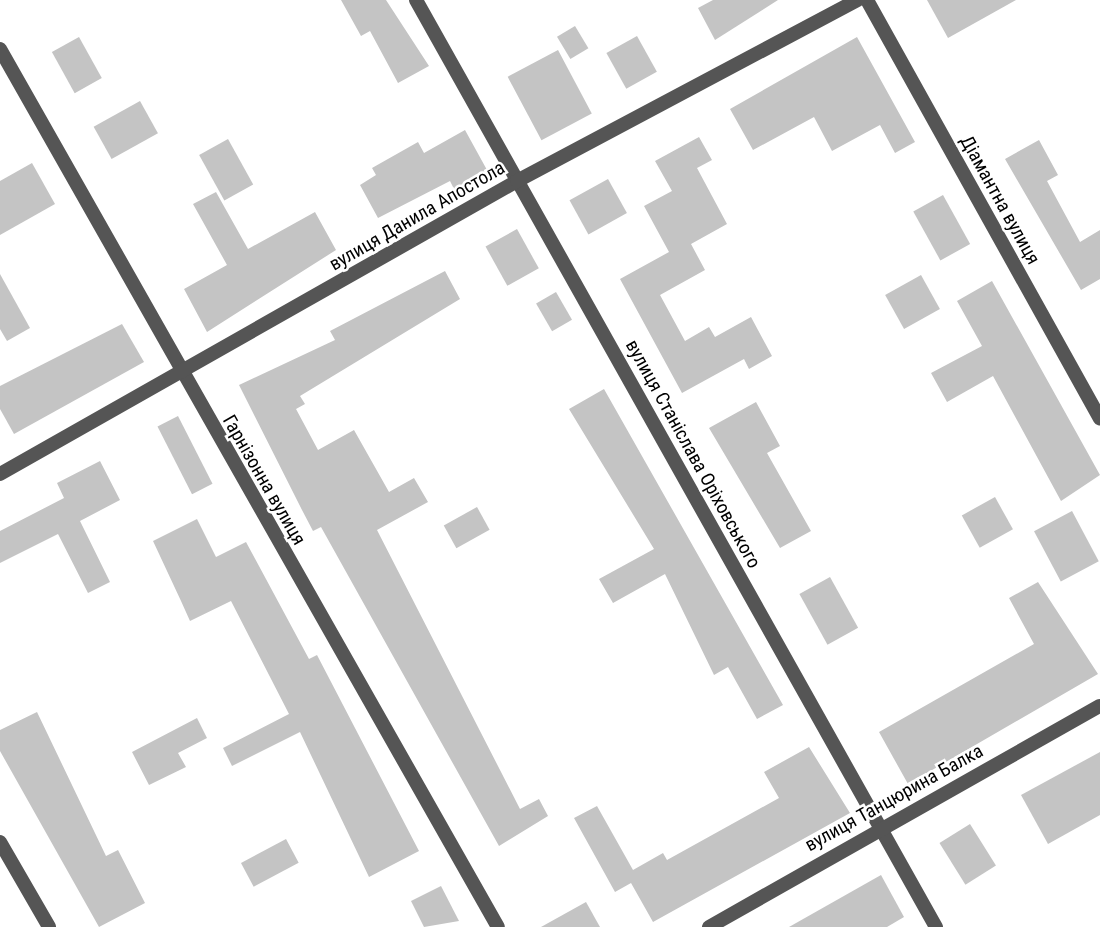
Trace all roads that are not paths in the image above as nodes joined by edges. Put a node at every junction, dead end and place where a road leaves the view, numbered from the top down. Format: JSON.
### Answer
{"nodes":[{"id":1,"x":416,"y":0,"type":"edge"},
{"id":2,"x":858,"y":0,"type":"edge"},
{"id":3,"x":867,"y":0,"type":"edge"},
{"id":4,"x":0,"y":49,"type":"edge"},
{"id":5,"x":517,"y":181,"type":"junction"},
{"id":6,"x":180,"y":372,"type":"junction"},
{"id":7,"x":1100,"y":419,"type":"edge"},
{"id":8,"x":0,"y":474,"type":"edge"},
{"id":9,"x":1100,"y":706,"type":"edge"},
{"id":10,"x":881,"y":826,"type":"junction"},
{"id":11,"x":0,"y":842,"type":"edge"},
{"id":12,"x":48,"y":927,"type":"edge"},
{"id":13,"x":498,"y":927,"type":"edge"},
{"id":14,"x":709,"y":927,"type":"edge"},
{"id":15,"x":936,"y":927,"type":"edge"}],
"edges":[{"from":1,"to":5,"type":"street","name":"вулиця Станіслава Оріховського"},
{"from":2,"to":5,"type":"street","name":"вулиця Данила Апостола"},
{"from":3,"to":7,"type":"street","name":"Діамантна вулиця"},
{"from":4,"to":6,"type":"street","name":"Гарнізонна вулиця"},
{"from":5,"to":6,"type":"street","name":"вулиця Данила Апостола"},
{"from":5,"to":10,"type":"street","name":"вулиця Станіслава Оріховського"},
{"from":6,"to":8,"type":"street","name":"вулиця Данила Апостола"},
{"from":6,"to":13,"type":"street","name":"Гарнізонна вулиця"},
{"from":9,"to":10,"type":"street","name":"вулиця Танцюрина Балка"},
{"from":10,"to":14,"type":"street","name":"вулиця Танцюрина Балка"},
{"from":10,"to":15,"type":"street","name":"вулиця Станіслава Оріховського"},
{"from":11,"to":12,"type":"street"}]}
